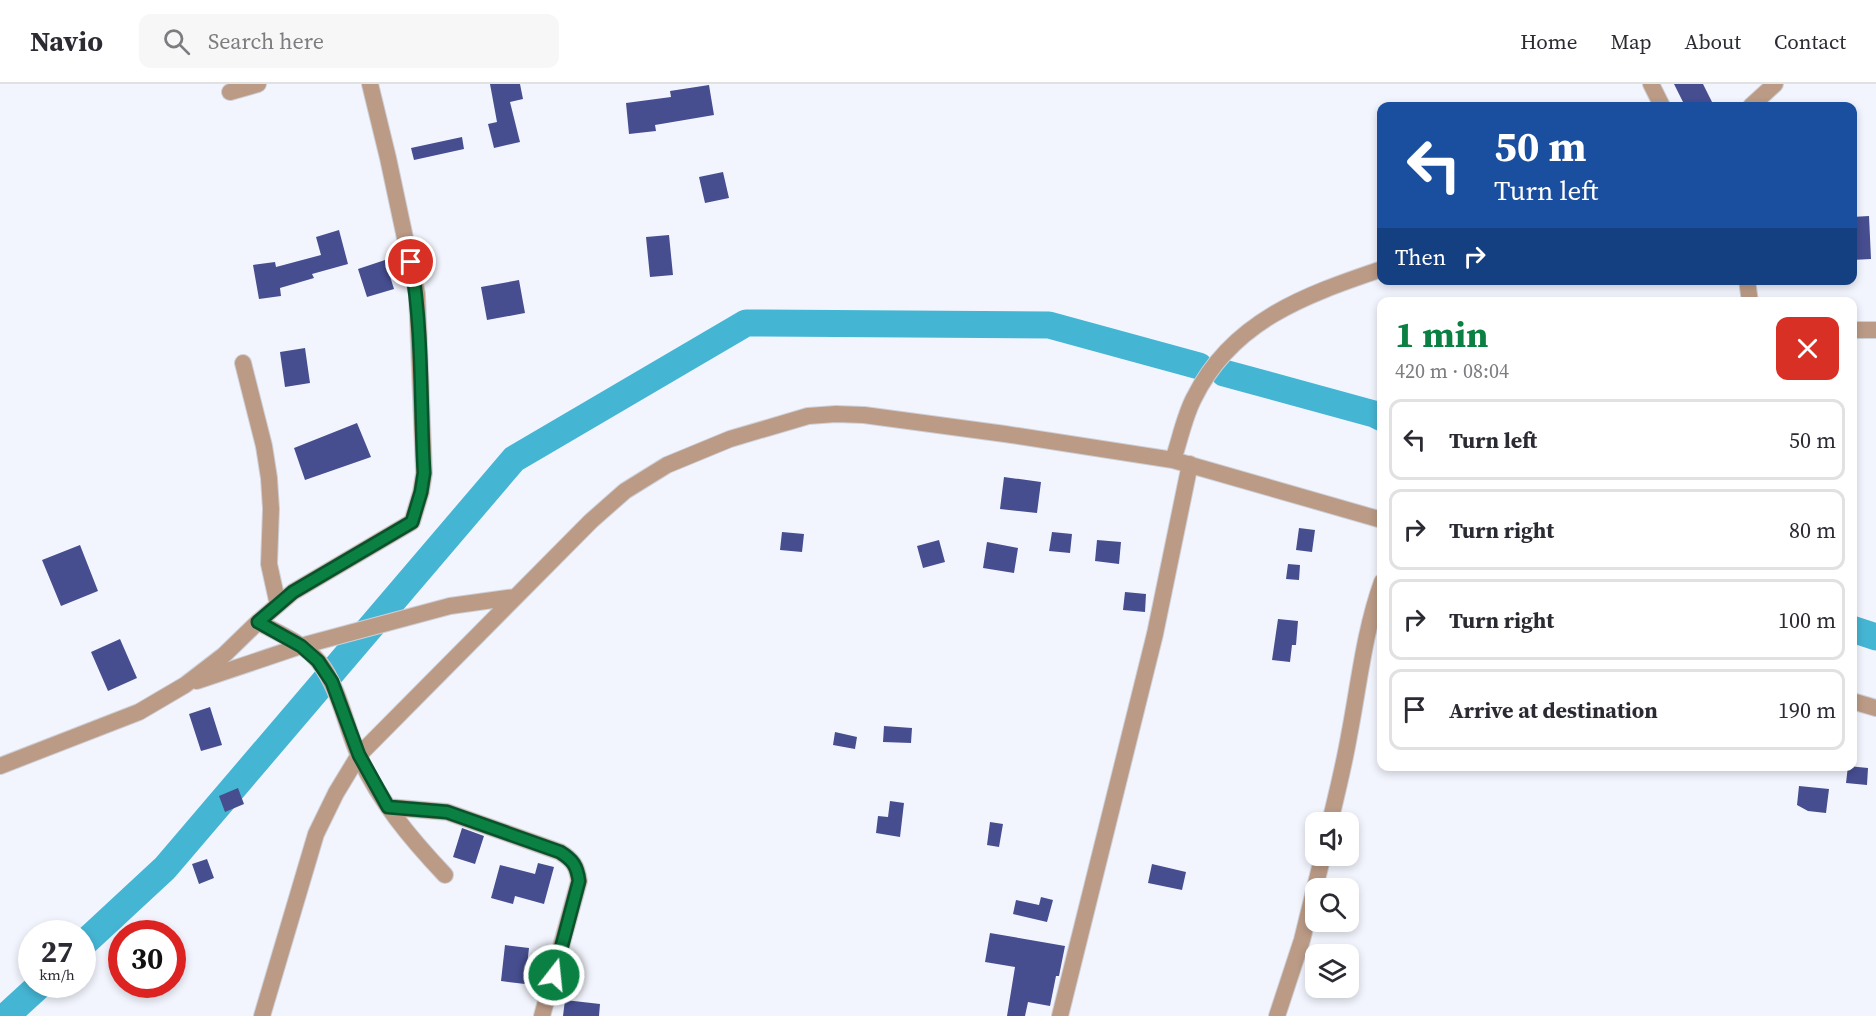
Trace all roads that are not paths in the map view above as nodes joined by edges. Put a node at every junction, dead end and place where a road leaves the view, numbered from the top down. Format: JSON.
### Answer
{"nodes":[{"id":1,"x":258,"y":84,"type":"edge"},
{"id":2,"x":370,"y":84,"type":"edge"},
{"id":3,"x":1651,"y":84,"type":"edge"},
{"id":4,"x":1775,"y":84,"type":"edge"},
{"id":5,"x":230,"y":92,"type":"dead end"},
{"id":6,"x":1660,"y":102,"type":"edge"},
{"id":7,"x":1755,"y":102,"type":"edge"},
{"id":8,"x":1377,"y":271,"type":"edge"},
{"id":9,"x":1857,"y":330,"type":"edge"},
{"id":10,"x":1876,"y":330,"type":"edge"},
{"id":11,"x":243,"y":363,"type":"dead end"},
{"id":12,"x":1181,"y":462,"type":"junction"},
{"id":13,"x":1377,"y":519,"type":"edge"},
{"id":14,"x":1377,"y":596,"type":"edge"},
{"id":15,"x":515,"y":597,"type":"junction"},
{"id":16,"x":278,"y":605,"type":"junction"},
{"id":17,"x":258,"y":622,"type":"junction"},
{"id":18,"x":301,"y":646,"type":"junction"},
{"id":19,"x":185,"y":685,"type":"junction"},
{"id":20,"x":1857,"y":702,"type":"edge"},
{"id":21,"x":1876,"y":708,"type":"edge"},
{"id":22,"x":359,"y":755,"type":"junction"},
{"id":23,"x":0,"y":766,"type":"edge"},
{"id":24,"x":388,"y":807,"type":"junction"},
{"id":25,"x":1332,"y":812,"type":"edge"},
{"id":26,"x":1320,"y":866,"type":"edge"},
{"id":27,"x":445,"y":875,"type":"dead end"},
{"id":28,"x":262,"y":1016,"type":"edge"},
{"id":29,"x":542,"y":1016,"type":"edge"},
{"id":30,"x":1060,"y":1016,"type":"edge"},
{"id":31,"x":1277,"y":1016,"type":"edge"}],
"edges":[{"from":1,"to":5,"type":"street"},
{"from":2,"to":16,"type":"street"},
{"from":3,"to":6,"type":"street"},
{"from":4,"to":7,"type":"street"},
{"from":8,"to":12,"type":"street"},
{"from":9,"to":10,"type":"street"},
{"from":11,"to":16,"type":"street"},
{"from":12,"to":13,"type":"street"},
{"from":12,"to":15,"type":"street"},
{"from":12,"to":30,"type":"street"},
{"from":14,"to":25,"type":"street"},
{"from":15,"to":18,"type":"street"},
{"from":15,"to":22,"type":"street"},
{"from":16,"to":17,"type":"street"},
{"from":17,"to":18,"type":"street"},
{"from":17,"to":19,"type":"street"},
{"from":18,"to":19,"type":"street"},
{"from":18,"to":22,"type":"street"},
{"from":19,"to":23,"type":"street"},
{"from":20,"to":21,"type":"street"},
{"from":22,"to":24,"type":"street"},
{"from":22,"to":28,"type":"street"},
{"from":24,"to":27,"type":"street"},
{"from":24,"to":29,"type":"street"},
{"from":26,"to":31,"type":"street"}]}
